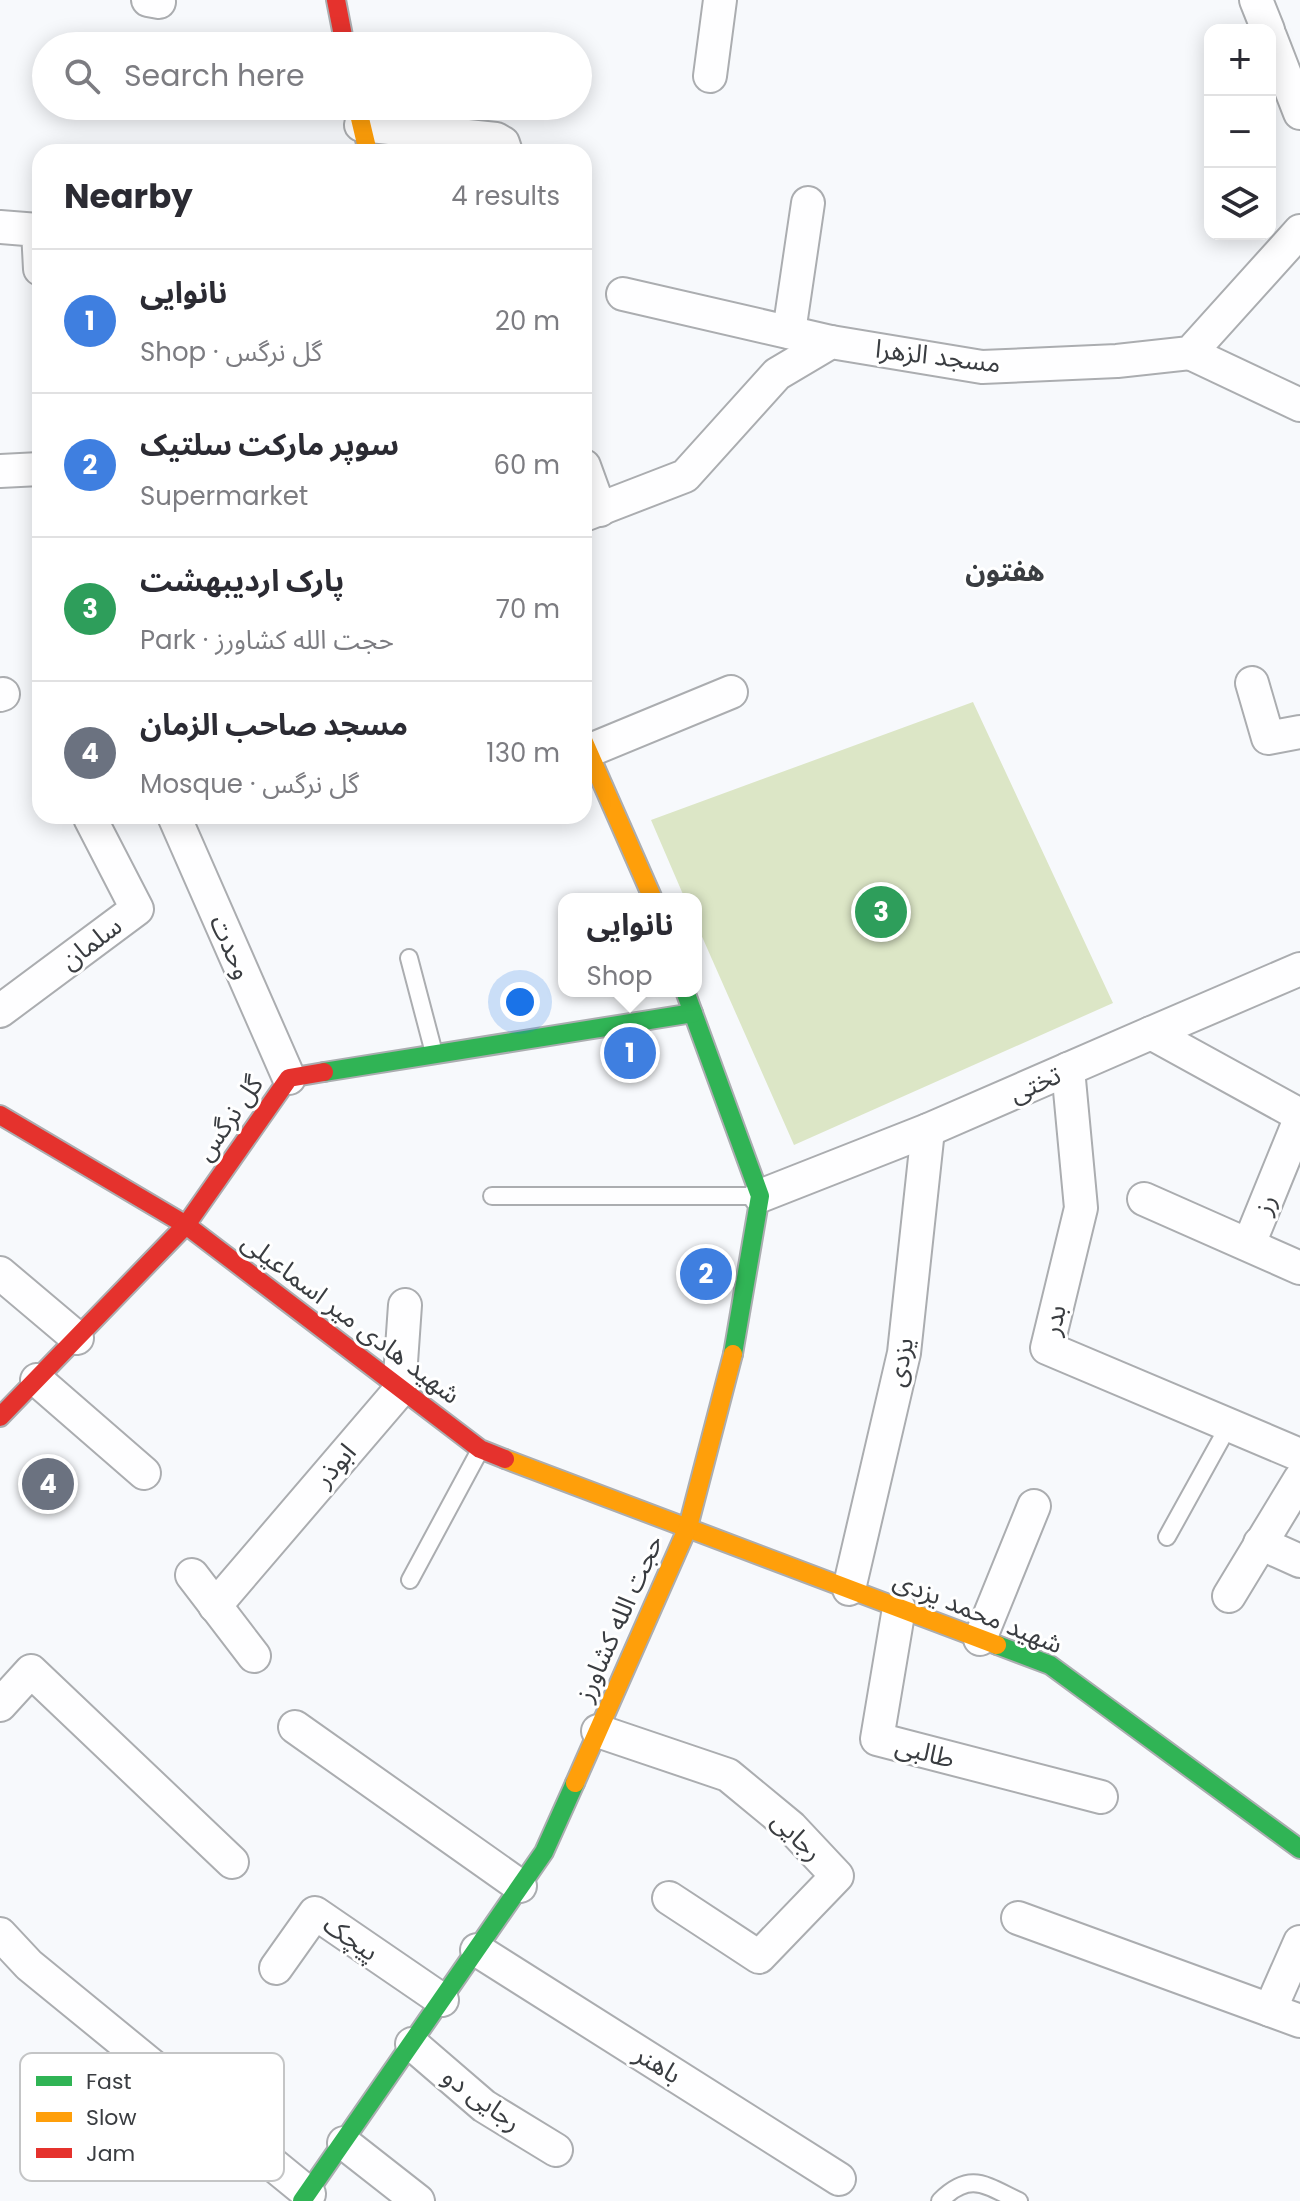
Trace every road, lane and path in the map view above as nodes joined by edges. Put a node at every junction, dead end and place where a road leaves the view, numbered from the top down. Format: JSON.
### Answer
{"nodes":[{"id":1,"x":336,"y":0,"type":"edge"},
{"id":2,"x":720,"y":0,"type":"edge"},
{"id":3,"x":1256,"y":0,"type":"edge"},
{"id":4,"x":1266,"y":24,"type":"edge"},
{"id":5,"x":342,"y":32,"type":"edge"},
{"id":6,"x":1276,"y":51,"type":"edge"},
{"id":7,"x":710,"y":76,"type":"dead end"},
{"id":8,"x":1300,"y":113,"type":"edge"},
{"id":9,"x":362,"y":128,"type":"edge"},
{"id":10,"x":503,"y":144,"type":"edge"},
{"id":11,"x":808,"y":203,"type":"dead end"},
{"id":12,"x":0,"y":227,"type":"edge"},
{"id":13,"x":32,"y":230,"type":"edge"},
{"id":14,"x":1300,"y":231,"type":"edge"},
{"id":15,"x":623,"y":294,"type":"dead end"},
{"id":16,"x":789,"y":332,"type":"junction"},
{"id":17,"x":831,"y":342,"type":"junction"},
{"id":18,"x":1190,"y":353,"type":"junction"},
{"id":19,"x":1300,"y":405,"type":"edge"},
{"id":20,"x":32,"y":469,"type":"edge"},
{"id":21,"x":0,"y":471,"type":"edge"},
{"id":22,"x":592,"y":513,"type":"edge"},
{"id":23,"x":1252,"y":683,"type":"dead end"},
{"id":24,"x":731,"y":692,"type":"dead end"},
{"id":25,"x":1300,"y":732,"type":"edge"},
{"id":26,"x":592,"y":744,"type":"edge"},
{"id":27,"x":592,"y":760,"type":"edge"},
{"id":28,"x":93,"y":824,"type":"edge"},
{"id":29,"x":178,"y":824,"type":"edge"},
{"id":30,"x":650,"y":893,"type":"edge"},
{"id":31,"x":409,"y":958,"type":"dead end"},
{"id":32,"x":1300,"y":969,"type":"edge"},
{"id":33,"x":687,"y":997,"type":"edge"},
{"id":34,"x":0,"y":1011,"type":"edge"},
{"id":35,"x":693,"y":1013,"type":"junction"},
{"id":36,"x":1151,"y":1033,"type":"junction"},
{"id":37,"x":435,"y":1055,"type":"junction"},
{"id":38,"x":1068,"y":1069,"type":"junction"},
{"id":39,"x":289,"y":1078,"type":"junction"},
{"id":40,"x":0,"y":1115,"type":"edge"},
{"id":41,"x":1300,"y":1117,"type":"edge"},
{"id":42,"x":928,"y":1130,"type":"junction"},
{"id":43,"x":492,"y":1196,"type":"dead end"},
{"id":44,"x":760,"y":1196,"type":"junction"},
{"id":45,"x":1144,"y":1199,"type":"dead end"},
{"id":46,"x":186,"y":1225,"type":"junction"},
{"id":47,"x":1249,"y":1244,"type":"junction"},
{"id":48,"x":1300,"y":1268,"type":"edge"},
{"id":49,"x":0,"y":1273,"type":"edge"},
{"id":50,"x":405,"y":1305,"type":"dead end"},
{"id":51,"x":77,"y":1338,"type":"junction"},
{"id":52,"x":37,"y":1380,"type":"junction"},
{"id":53,"x":399,"y":1391,"type":"junction"},
{"id":54,"x":0,"y":1417,"type":"edge"},
{"id":55,"x":1229,"y":1425,"type":"junction"},
{"id":56,"x":480,"y":1449,"type":"junction"},
{"id":57,"x":1300,"y":1455,"type":"edge"},
{"id":58,"x":144,"y":1473,"type":"dead end"},
{"id":59,"x":1300,"y":1479,"type":"edge"},
{"id":60,"x":1034,"y":1506,"type":"dead end"},
{"id":61,"x":688,"y":1527,"type":"junction"},
{"id":62,"x":1167,"y":1537,"type":"dead end"},
{"id":63,"x":1260,"y":1543,"type":"junction"},
{"id":64,"x":1300,"y":1561,"type":"edge"},
{"id":65,"x":192,"y":1575,"type":"dead end"},
{"id":66,"x":410,"y":1580,"type":"dead end"},
{"id":67,"x":849,"y":1589,"type":"junction"},
{"id":68,"x":1229,"y":1596,"type":"dead end"},
{"id":69,"x":215,"y":1606,"type":"junction"},
{"id":70,"x":899,"y":1608,"type":"junction"},
{"id":71,"x":980,"y":1639,"type":"junction"},
{"id":72,"x":254,"y":1656,"type":"dead end"},
{"id":73,"x":0,"y":1705,"type":"edge"},
{"id":74,"x":295,"y":1727,"type":"dead end"},
{"id":75,"x":598,"y":1731,"type":"junction"},
{"id":76,"x":1101,"y":1797,"type":"dead end"},
{"id":77,"x":1300,"y":1849,"type":"edge"},
{"id":78,"x":232,"y":1862,"type":"dead end"},
{"id":79,"x":520,"y":1886,"type":"junction"},
{"id":80,"x":669,"y":1898,"type":"dead end"},
{"id":81,"x":1018,"y":1918,"type":"dead end"},
{"id":82,"x":0,"y":1934,"type":"edge"},
{"id":83,"x":1300,"y":1942,"type":"edge"},
{"id":84,"x":477,"y":1950,"type":"junction"},
{"id":85,"x":276,"y":1968,"type":"dead end"},
{"id":86,"x":442,"y":2000,"type":"junction"},
{"id":87,"x":1270,"y":2010,"type":"junction"},
{"id":88,"x":1300,"y":2021,"type":"edge"},
{"id":89,"x":412,"y":2044,"type":"junction"},
{"id":90,"x":134,"y":2053,"type":"edge"},
{"id":91,"x":344,"y":2143,"type":"junction"},
{"id":92,"x":556,"y":2150,"type":"dead end"},
{"id":93,"x":284,"y":2179,"type":"edge"},
{"id":94,"x":839,"y":2179,"type":"dead end"},
{"id":95,"x":306,"y":2197,"type":"edge"},
{"id":96,"x":418,"y":2201,"type":"edge"},
{"id":97,"x":940,"y":2201,"type":"edge"},
{"id":98,"x":1019,"y":2201,"type":"edge"}],
"edges":[{"from":1,"to":5,"type":"street"},
{"from":2,"to":7,"type":"street"},
{"from":3,"to":4,"type":"street"},
{"from":6,"to":8,"type":"street"},
{"from":9,"to":10,"type":"street"},
{"from":11,"to":16,"type":"street"},
{"from":12,"to":13,"type":"street"},
{"from":14,"to":18,"type":"street"},
{"from":15,"to":16,"type":"street","name":"مسجد الزهرا"},
{"from":16,"to":17,"type":"street","name":"مسجد الزهرا"},
{"from":17,"to":18,"type":"street","name":"مسجد الزهرا"},
{"from":17,"to":22,"type":"street"},
{"from":18,"to":19,"type":"street"},
{"from":20,"to":21,"type":"street"},
{"from":23,"to":25,"type":"street"},
{"from":24,"to":26,"type":"street"},
{"from":27,"to":30,"type":"street"},
{"from":28,"to":34,"type":"street","name":"سلمان"},
{"from":29,"to":39,"type":"street","name":"وحدت"},
{"from":31,"to":37,"type":"lane"},
{"from":32,"to":36,"type":"street","name":"تختی"},
{"from":33,"to":35,"type":"street","name":"حجت الله کشاورز"},
{"from":35,"to":37,"type":"street","name":"گل نرگس"},
{"from":35,"to":44,"type":"street","name":"حجت الله کشاورز"},
{"from":36,"to":38,"type":"street","name":"تختی"},
{"from":36,"to":41,"type":"street"},
{"from":37,"to":39,"type":"street","name":"گل نرگس"},
{"from":38,"to":42,"type":"street","name":"تختی"},
{"from":38,"to":55,"type":"street","name":"بدر"},
{"from":39,"to":46,"type":"street","name":"گل نرگس"},
{"from":40,"to":46,"type":"street","name":"شهید هادی میر اسماعیلی"},
{"from":41,"to":47,"type":"street","name":"رز"},
{"from":42,"to":44,"type":"street","name":"تختی"},
{"from":42,"to":67,"type":"street","name":"یزدی"},
{"from":43,"to":44,"type":"lane"},
{"from":44,"to":61,"type":"street","name":"حجت الله کشاورز"},
{"from":45,"to":47,"type":"street"},
{"from":46,"to":51,"type":"street","name":"گل نرگس"},
{"from":46,"to":53,"type":"street","name":"شهید هادی میر اسماعیلی"},
{"from":47,"to":48,"type":"street"},
{"from":49,"to":51,"type":"street"},
{"from":50,"to":53,"type":"street"},
{"from":51,"to":52,"type":"street","name":"گل نرگس"},
{"from":52,"to":54,"type":"street","name":"گل نرگس"},
{"from":52,"to":58,"type":"street"},
{"from":53,"to":56,"type":"street","name":"شهید هادی میر اسماعیلی"},
{"from":53,"to":69,"type":"street","name":"ابوذر"},
{"from":55,"to":57,"type":"street","name":"بدر"},
{"from":55,"to":62,"type":"lane"},
{"from":56,"to":61,"type":"street","name":"شهید هادی میر اسماعیلی"},
{"from":56,"to":66,"type":"lane"},
{"from":59,"to":63,"type":"street"},
{"from":60,"to":71,"type":"street"},
{"from":61,"to":67,"type":"street","name":"شهید محمد یزدی"},
{"from":61,"to":75,"type":"street","name":"حجت الله کشاورز"},
{"from":63,"to":64,"type":"street"},
{"from":63,"to":68,"type":"street"},
{"from":65,"to":69,"type":"street"},
{"from":67,"to":70,"type":"street","name":"شهید محمد یزدی"},
{"from":69,"to":72,"type":"street"},
{"from":70,"to":71,"type":"street","name":"شهید محمد یزدی"},
{"from":70,"to":76,"type":"street","name":"طالبی"},
{"from":71,"to":77,"type":"street","name":"شهید محمد یزدی"},
{"from":73,"to":78,"type":"street"},
{"from":74,"to":79,"type":"street"},
{"from":75,"to":79,"type":"street","name":"حجت الله کشاورز"},
{"from":75,"to":80,"type":"street","name":"رجایی"},
{"from":79,"to":84,"type":"street","name":"حجت الله کشاورز"},
{"from":81,"to":87,"type":"street"},
{"from":82,"to":90,"type":"street"},
{"from":83,"to":87,"type":"street"},
{"from":84,"to":86,"type":"street","name":"حجت الله کشاورز"},
{"from":84,"to":94,"type":"street","name":"باهنر"},
{"from":85,"to":86,"type":"street","name":"پیچک"},
{"from":86,"to":89,"type":"street","name":"حجت الله کشاورز"},
{"from":87,"to":88,"type":"street"},
{"from":89,"to":91,"type":"street","name":"حجت الله کشاورز"},
{"from":89,"to":92,"type":"street","name":"رجایی دو"},
{"from":91,"to":95,"type":"street","name":"حجت الله کشاورز"},
{"from":91,"to":96,"type":"street"},
{"from":93,"to":95,"type":"street"},
{"from":97,"to":98,"type":"lane"}]}
